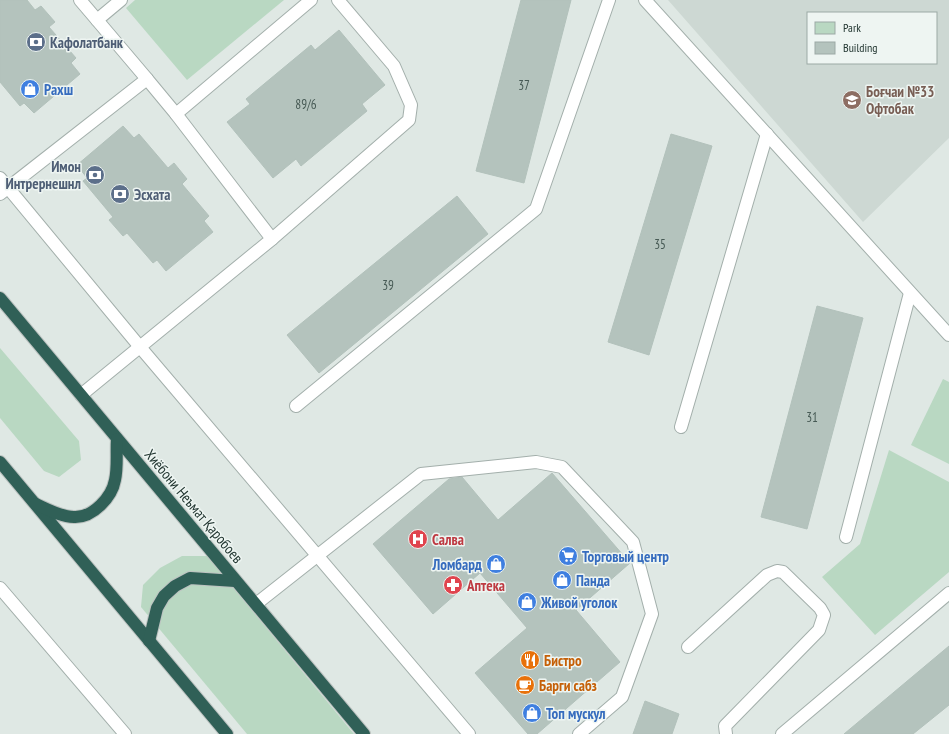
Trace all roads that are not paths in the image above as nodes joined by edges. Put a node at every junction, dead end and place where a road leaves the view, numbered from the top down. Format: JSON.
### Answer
{"nodes":[{"id":1,"x":80,"y":0,"type":"edge"},
{"id":2,"x":121,"y":0,"type":"edge"},
{"id":3,"x":311,"y":0,"type":"edge"},
{"id":4,"x":338,"y":0,"type":"edge"},
{"id":5,"x":609,"y":0,"type":"edge"},
{"id":6,"x":646,"y":0,"type":"edge"},
{"id":7,"x":97,"y":20,"type":"junction"},
{"id":8,"x":147,"y":79,"type":"junction"},
{"id":9,"x":176,"y":114,"type":"junction"},
{"id":10,"x":767,"y":134,"type":"junction"},
{"id":11,"x":0,"y":178,"type":"edge"},
{"id":12,"x":4,"y":191,"type":"edge"},
{"id":13,"x":272,"y":239,"type":"junction"},
{"id":14,"x":910,"y":293,"type":"junction"},
{"id":15,"x":0,"y":298,"type":"edge"},
{"id":16,"x":949,"y":335,"type":"edge"},
{"id":17,"x":140,"y":347,"type":"junction"},
{"id":18,"x":81,"y":395,"type":"junction"},
{"id":19,"x":296,"y":406,"type":"dead end"},
{"id":20,"x":681,"y":427,"type":"dead end"},
{"id":21,"x":117,"y":439,"type":"junction"},
{"id":22,"x":0,"y":462,"type":"edge"},
{"id":23,"x":35,"y":504,"type":"junction"},
{"id":24,"x":846,"y":537,"type":"dead end"},
{"id":25,"x":316,"y":556,"type":"junction"},
{"id":26,"x":235,"y":581,"type":"junction"},
{"id":27,"x":0,"y":588,"type":"edge"},
{"id":28,"x":949,"y":593,"type":"edge"},
{"id":29,"x":256,"y":604,"type":"junction"},
{"id":30,"x":149,"y":641,"type":"junction"},
{"id":31,"x":688,"y":647,"type":"dead end"},
{"id":32,"x":125,"y":734,"type":"edge"},
{"id":33,"x":227,"y":734,"type":"edge"},
{"id":34,"x":364,"y":734,"type":"edge"},
{"id":35,"x":469,"y":734,"type":"edge"},
{"id":36,"x":578,"y":734,"type":"edge"},
{"id":37,"x":726,"y":734,"type":"edge"},
{"id":38,"x":782,"y":734,"type":"edge"}],
"edges":[{"from":1,"to":7,"type":"lane"},
{"from":2,"to":7,"type":"lane"},
{"from":3,"to":9,"type":"lane"},
{"from":4,"to":13,"type":"lane"},
{"from":5,"to":19,"type":"lane"},
{"from":6,"to":10,"type":"lane"},
{"from":7,"to":8,"type":"lane"},
{"from":8,"to":9,"type":"lane"},
{"from":8,"to":12,"type":"lane"},
{"from":9,"to":13,"type":"lane"},
{"from":10,"to":14,"type":"lane"},
{"from":10,"to":20,"type":"lane"},
{"from":11,"to":12,"type":"lane"},
{"from":12,"to":17,"type":"lane"},
{"from":13,"to":17,"type":"lane"},
{"from":14,"to":16,"type":"lane"},
{"from":14,"to":24,"type":"lane"},
{"from":15,"to":18,"type":"highway","name":"Хиёбони Неъмат Қаробоев"},
{"from":17,"to":18,"type":"lane"},
{"from":17,"to":25,"type":"lane"},
{"from":18,"to":21,"type":"highway","name":"Хиёбони Неъмат Қаробоев"},
{"from":21,"to":23,"type":"highway"},
{"from":21,"to":26,"type":"highway","name":"Хиёбони Неъмат Қаробоев"},
{"from":22,"to":23,"type":"highway"},
{"from":23,"to":30,"type":"highway"},
{"from":25,"to":29,"type":"lane"},
{"from":25,"to":35,"type":"lane"},
{"from":25,"to":36,"type":"lane"},
{"from":26,"to":29,"type":"highway","name":"Хиёбони Неъмат Қаробоев"},
{"from":26,"to":30,"type":"highway"},
{"from":27,"to":32,"type":"lane"},
{"from":28,"to":38,"type":"lane"},
{"from":29,"to":34,"type":"highway","name":"Хиёбони Неъмат Қаробоев"},
{"from":30,"to":33,"type":"highway"},
{"from":31,"to":37,"type":"lane"}]}
